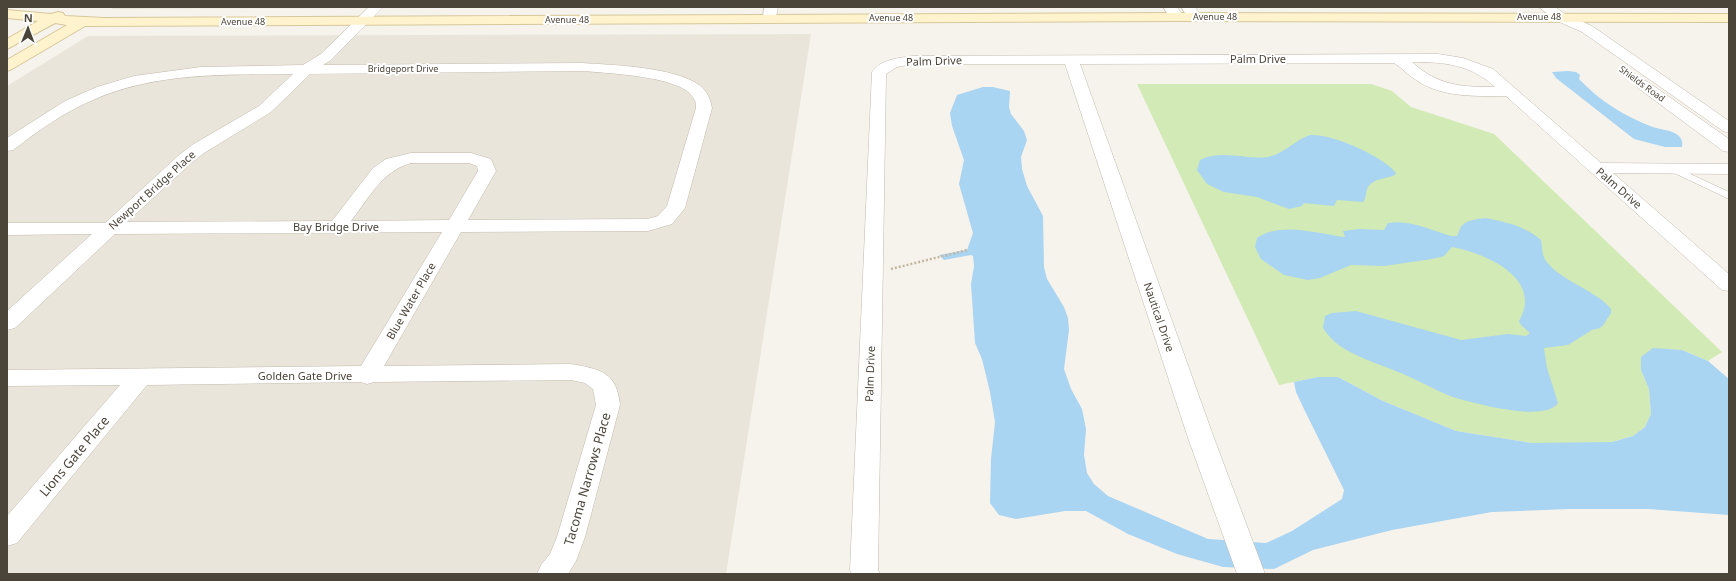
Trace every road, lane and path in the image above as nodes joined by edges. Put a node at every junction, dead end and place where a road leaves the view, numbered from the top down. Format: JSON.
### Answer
{"nodes":[{"id":1,"x":364,"y":7,"type":"edge"},
{"id":2,"x":376,"y":7,"type":"edge"},
{"id":3,"x":1546,"y":7,"type":"edge"},
{"id":4,"x":72,"y":8,"type":"edge"},
{"id":5,"x":103,"y":9,"type":"dead end"},
{"id":6,"x":1173,"y":12,"type":"edge"},
{"id":7,"x":1191,"y":12,"type":"edge"},
{"id":8,"x":771,"y":13,"type":"edge"},
{"id":9,"x":7,"y":14,"type":"edge"},
{"id":10,"x":1560,"y":17,"type":"junction"},
{"id":11,"x":1729,"y":18,"type":"edge"},
{"id":12,"x":53,"y":19,"type":"junction"},
{"id":13,"x":354,"y":20,"type":"junction"},
{"id":14,"x":83,"y":21,"type":"junction"},
{"id":15,"x":7,"y":25,"type":"edge"},
{"id":16,"x":7,"y":45,"type":"edge"},
{"id":17,"x":1399,"y":59,"type":"junction"},
{"id":18,"x":1069,"y":60,"type":"junction"},
{"id":19,"x":309,"y":62,"type":"junction"},
{"id":20,"x":7,"y":66,"type":"edge"},
{"id":21,"x":1510,"y":91,"type":"junction"},
{"id":22,"x":1729,"y":128,"type":"edge"},
{"id":23,"x":7,"y":146,"type":"edge"},
{"id":24,"x":1729,"y":147,"type":"edge"},
{"id":25,"x":1596,"y":168,"type":"junction"},
{"id":26,"x":1673,"y":169,"type":"junction"},
{"id":27,"x":1729,"y":169,"type":"edge"},
{"id":28,"x":1729,"y":196,"type":"edge"},
{"id":29,"x":665,"y":220,"type":"joint"},
{"id":30,"x":454,"y":226,"type":"junction"},
{"id":31,"x":337,"y":227,"type":"junction"},
{"id":32,"x":110,"y":228,"type":"junction"},
{"id":33,"x":7,"y":229,"type":"edge"},
{"id":34,"x":967,"y":250,"type":"dead end"},
{"id":35,"x":873,"y":273,"type":"junction"},
{"id":36,"x":1729,"y":285,"type":"edge"},
{"id":37,"x":7,"y":323,"type":"edge"},
{"id":38,"x":367,"y":376,"type":"junction"},
{"id":39,"x":140,"y":377,"type":"junction"},
{"id":40,"x":7,"y":378,"type":"edge"},
{"id":41,"x":602,"y":381,"type":"joint"},
{"id":42,"x":7,"y":535,"type":"edge"},
{"id":43,"x":1250,"y":572,"type":"edge"},
{"id":44,"x":551,"y":574,"type":"edge"},
{"id":45,"x":866,"y":574,"type":"edge"}],
"edges":[{"from":1,"to":13,"type":"street"},
{"from":2,"to":13,"type":"street"},
{"from":3,"to":10,"type":"street","name":"Shields Road"},
{"from":4,"to":12,"type":"main road"},
{"from":5,"to":14,"type":"main road"},
{"from":6,"to":7,"type":"main road","name":"Avenue 48"},
{"from":6,"to":8,"type":"main road","name":"Avenue 48"},
{"from":7,"to":10,"type":"main road","name":"Avenue 48"},
{"from":8,"to":13,"type":"main road","name":"Avenue 48"},
{"from":9,"to":12,"type":"main road","name":"Avenue 48"},
{"from":10,"to":11,"type":"main road","name":"Avenue 48"},
{"from":10,"to":22,"type":"street","name":"Shields Road"},
{"from":10,"to":24,"type":"street","name":"Shields Road"},
{"from":12,"to":14,"type":"main road","name":"Avenue 48"},
{"from":12,"to":15,"type":"main road","name":"Avenue 48"},
{"from":12,"to":16,"type":"main road"},
{"from":13,"to":14,"type":"main road","name":"Avenue 48"},
{"from":13,"to":19,"type":"street","name":"Newport Bridge Place"},
{"from":13,"to":19,"type":"street"},
{"from":14,"to":20,"type":"main road"},
{"from":17,"to":18,"type":"street","name":"Palm Drive"},
{"from":17,"to":21,"type":"street"},
{"from":17,"to":21,"type":"street","name":"Palm Drive"},
{"from":18,"to":35,"type":"street","name":"Palm Drive"},
{"from":18,"to":43,"type":"street","name":"Nautical Drive"},
{"from":19,"to":23,"type":"street","name":"Bridgeport Drive"},
{"from":19,"to":29,"type":"street","name":"Bridgeport Drive"},
{"from":19,"to":32,"type":"street","name":"Newport Bridge Place"},
{"from":21,"to":25,"type":"street","name":"Palm Drive"},
{"from":25,"to":26,"type":"street"},
{"from":25,"to":36,"type":"street","name":"Palm Drive"},
{"from":26,"to":27,"type":"street"},
{"from":26,"to":28,"type":"lane"},
{"from":29,"to":30,"type":"street","name":"Bay Bridge Drive"},
{"from":30,"to":31,"type":"street","name":"Bay Bridge Drive"},
{"from":30,"to":31,"type":"street","name":"Blue Water Place"},
{"from":30,"to":38,"type":"street","name":"Blue Water Place"},
{"from":31,"to":32,"type":"street","name":"Bay Bridge Drive"},
{"from":32,"to":33,"type":"street","name":"Bay Bridge Drive"},
{"from":32,"to":37,"type":"street","name":"Newport Bridge Place"},
{"from":34,"to":35,"type":"path"},
{"from":35,"to":45,"type":"street","name":"Palm Drive"},
{"from":38,"to":39,"type":"street","name":"Golden Gate Drive"},
{"from":38,"to":41,"type":"street","name":"Golden Gate Drive"},
{"from":39,"to":40,"type":"street","name":"Golden Gate Drive"},
{"from":39,"to":42,"type":"street","name":"Lions Gate Place"},
{"from":41,"to":44,"type":"street","name":"Tacoma Narrows Place"}]}
